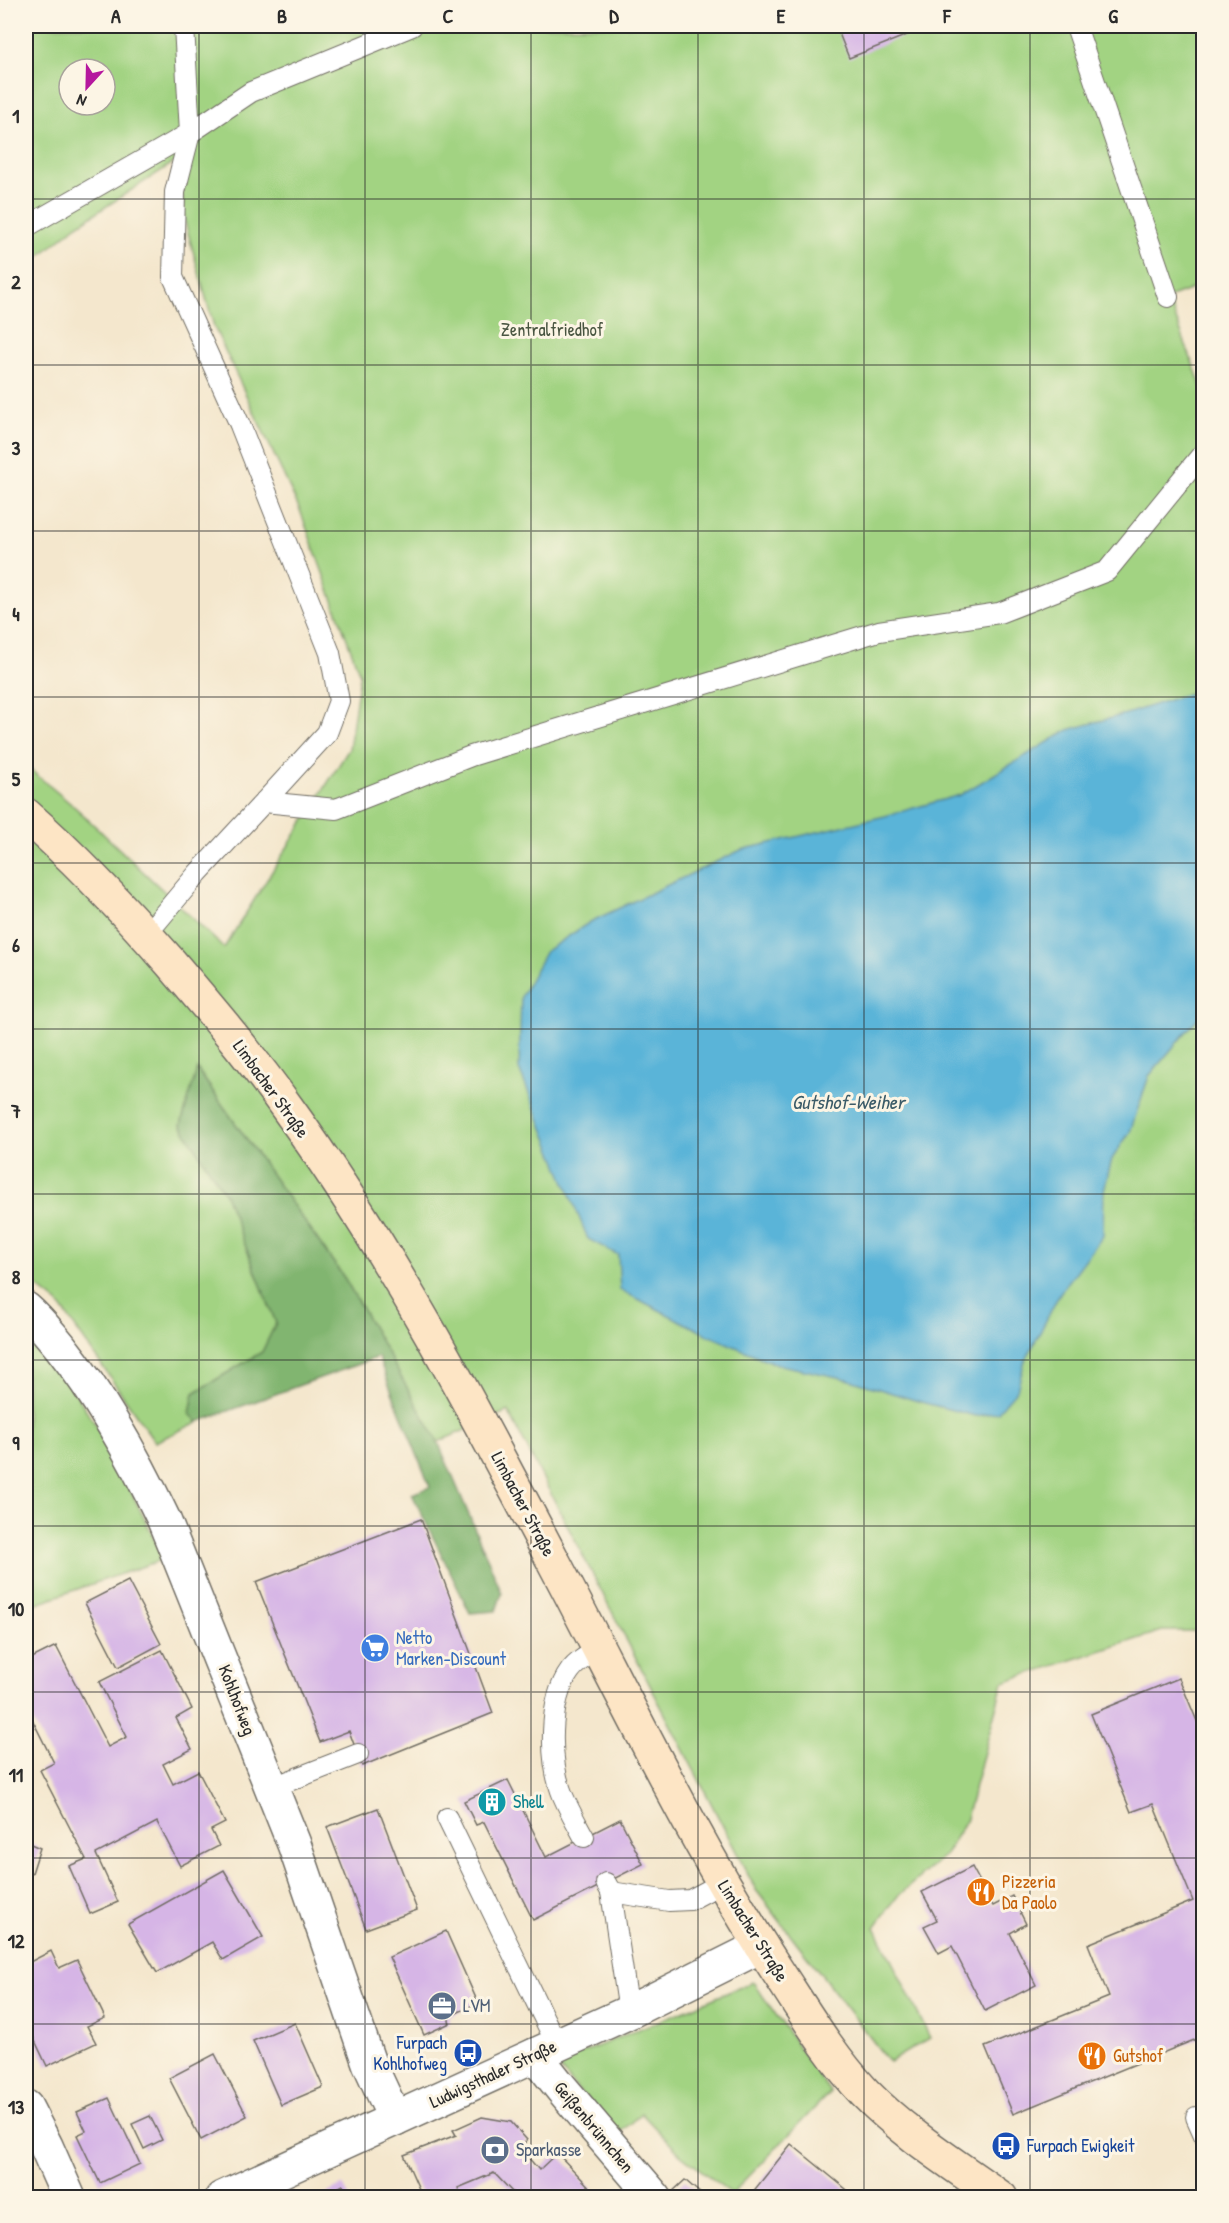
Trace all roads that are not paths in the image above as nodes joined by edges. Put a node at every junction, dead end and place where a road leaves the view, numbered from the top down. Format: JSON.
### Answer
{"nodes":[{"id":1,"x":184,"y":26,"type":"edge"},
{"id":2,"x":412,"y":26,"type":"edge"},
{"id":3,"x":1076,"y":26,"type":"edge"},
{"id":4,"x":190,"y":133,"type":"junction"},
{"id":5,"x":26,"y":227,"type":"edge"},
{"id":6,"x":1168,"y":297,"type":"dead end"},
{"id":7,"x":1203,"y":452,"type":"edge"},
{"id":8,"x":264,"y":802,"type":"junction"},
{"id":9,"x":26,"y":815,"type":"edge"},
{"id":10,"x":146,"y":935,"type":"junction"},
{"id":11,"x":26,"y":1309,"type":"edge"},
{"id":12,"x":599,"y":1649,"type":"junction"},
{"id":13,"x":358,"y":1754,"type":"dead end"},
{"id":14,"x":271,"y":1788,"type":"junction"},
{"id":15,"x":447,"y":1818,"type":"dead end"},
{"id":16,"x":584,"y":1837,"type":"dead end"},
{"id":17,"x":722,"y":1883,"type":"junction"},
{"id":18,"x":761,"y":1946,"type":"junction"},
{"id":19,"x":629,"y":2012,"type":"junction"},
{"id":20,"x":546,"y":2050,"type":"junction"},
{"id":21,"x":26,"y":2107,"type":"edge"},
{"id":22,"x":395,"y":2119,"type":"junction"},
{"id":23,"x":69,"y":2198,"type":"edge"},
{"id":24,"x":222,"y":2198,"type":"edge"},
{"id":25,"x":655,"y":2198,"type":"edge"},
{"id":26,"x":1001,"y":2198,"type":"edge"}],
"edges":[{"from":1,"to":4,"type":"lane"},
{"from":2,"to":4,"type":"lane"},
{"from":3,"to":6,"type":"lane"},
{"from":4,"to":5,"type":"lane"},
{"from":4,"to":8,"type":"lane"},
{"from":7,"to":8,"type":"lane"},
{"from":8,"to":10,"type":"lane"},
{"from":9,"to":10,"type":"main road","name":"Limbacher Straße"},
{"from":10,"to":12,"type":"main road","name":"Limbacher Straße"},
{"from":11,"to":14,"type":"street","name":"Kohlhofweg"},
{"from":12,"to":16,"type":"lane"},
{"from":12,"to":17,"type":"main road","name":"Limbacher Straße"},
{"from":13,"to":14,"type":"lane"},
{"from":14,"to":22,"type":"street","name":"Kohlhofweg"},
{"from":15,"to":20,"type":"lane"},
{"from":17,"to":18,"type":"main road","name":"Limbacher Straße"},
{"from":17,"to":19,"type":"lane"},
{"from":18,"to":19,"type":"street","name":"Ludwigsthaler Straße"},
{"from":18,"to":26,"type":"main road","name":"Limbacher Straße"},
{"from":19,"to":20,"type":"street","name":"Ludwigsthaler Straße"},
{"from":20,"to":22,"type":"street","name":"Ludwigsthaler Straße"},
{"from":20,"to":25,"type":"street","name":"Geißenbrünnchen"},
{"from":21,"to":23,"type":"street"},
{"from":22,"to":24,"type":"street","name":"Ludwigsthaler Straße"}]}
